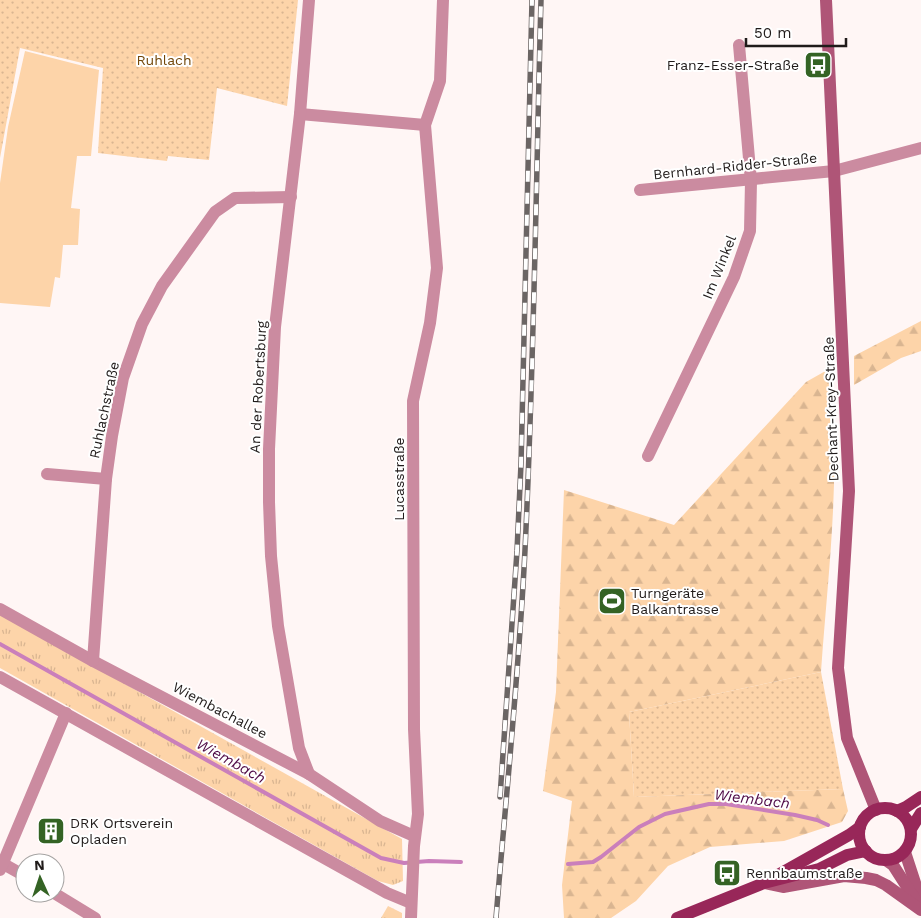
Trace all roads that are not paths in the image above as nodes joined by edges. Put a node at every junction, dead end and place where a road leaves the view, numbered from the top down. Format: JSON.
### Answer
{"nodes":[{"id":1,"x":309,"y":0,"type":"edge"},
{"id":2,"x":443,"y":0,"type":"edge"},
{"id":3,"x":826,"y":0,"type":"edge"},
{"id":4,"x":739,"y":45,"type":"dead end"},
{"id":5,"x":300,"y":114,"type":"junction"},
{"id":6,"x":425,"y":125,"type":"junction"},
{"id":7,"x":921,"y":148,"type":"edge"},
{"id":8,"x":834,"y":171,"type":"junction"},
{"id":9,"x":751,"y":179,"type":"junction"},
{"id":10,"x":640,"y":190,"type":"dead end"},
{"id":11,"x":291,"y":197,"type":"junction"},
{"id":12,"x":648,"y":456,"type":"dead end"},
{"id":13,"x":47,"y":474,"type":"dead end"},
{"id":14,"x":106,"y":479,"type":"junction"},
{"id":15,"x":0,"y":609,"type":"edge"},
{"id":16,"x":94,"y":661,"type":"junction"},
{"id":17,"x":0,"y":677,"type":"edge"},
{"id":18,"x":66,"y":713,"type":"junction"},
{"id":19,"x":309,"y":774,"type":"junction"},
{"id":20,"x":921,"y":797,"type":"edge"},
{"id":21,"x":876,"y":810,"type":"junction"},
{"id":22,"x":897,"y":811,"type":"junction"},
{"id":23,"x":921,"y":813,"type":"edge"},
{"id":24,"x":860,"y":827,"type":"junction"},
{"id":25,"x":911,"y":829,"type":"junction"},
{"id":26,"x":414,"y":841,"type":"junction"},
{"id":27,"x":866,"y":851,"type":"junction"},
{"id":28,"x":905,"y":852,"type":"junction"},
{"id":29,"x":886,"y":860,"type":"junction"},
{"id":30,"x":1,"y":864,"type":"edge"},
{"id":31,"x":15,"y":871,"type":"edge"},
{"id":32,"x":764,"y":883,"type":"junction"},
{"id":33,"x":65,"y":900,"type":"edge"},
{"id":34,"x":921,"y":901,"type":"edge"},
{"id":35,"x":411,"y":903,"type":"junction"},
{"id":36,"x":921,"y":909,"type":"edge"},
{"id":37,"x":95,"y":918,"type":"edge"},
{"id":38,"x":411,"y":918,"type":"edge"},
{"id":39,"x":677,"y":918,"type":"edge"}],
"edges":[{"from":1,"to":5,"type":"street","name":"An der Robertsburg"},
{"from":2,"to":6,"type":"street","name":"Lucasstraße"},
{"from":3,"to":8,"type":"street","name":"Dechant-Krey-Straße"},
{"from":4,"to":9,"type":"street","name":"Im Winkel"},
{"from":5,"to":6,"type":"street"},
{"from":5,"to":11,"type":"street","name":"An der Robertsburg"},
{"from":6,"to":26,"type":"street","name":"Lucasstraße"},
{"from":7,"to":8,"type":"street"},
{"from":8,"to":9,"type":"street","name":"Bernhard-Ridder-Straße"},
{"from":8,"to":21,"type":"street","name":"Dechant-Krey-Straße"},
{"from":9,"to":10,"type":"street","name":"Bernhard-Ridder-Straße"},
{"from":9,"to":12,"type":"street","name":"Im Winkel"},
{"from":11,"to":14,"type":"street","name":"Ruhlachstraße"},
{"from":11,"to":19,"type":"street","name":"An der Robertsburg"},
{"from":13,"to":14,"type":"street"},
{"from":14,"to":16,"type":"street","name":"Ruhlachstraße"},
{"from":15,"to":16,"type":"street","name":"Wiembachallee"},
{"from":16,"to":19,"type":"street","name":"Wiembachallee"},
{"from":17,"to":18,"type":"street"},
{"from":18,"to":30,"type":"street"},
{"from":18,"to":35,"type":"street"},
{"from":19,"to":26,"type":"street","name":"Wiembachallee"},
{"from":20,"to":22,"type":"main road"},
{"from":21,"to":22,"type":"main road"},
{"from":21,"to":24,"type":"main road"},
{"from":22,"to":25,"type":"main road"},
{"from":23,"to":25,"type":"main road"},
{"from":24,"to":27,"type":"main road"},
{"from":24,"to":32,"type":"main road"},
{"from":25,"to":28,"type":"main road"},
{"from":26,"to":35,"type":"street","name":"Lucasstraße"},
{"from":27,"to":29,"type":"main road"},
{"from":27,"to":32,"type":"main road"},
{"from":28,"to":29,"type":"main road"},
{"from":28,"to":34,"type":"street"},
{"from":29,"to":36,"type":"street"},
{"from":30,"to":31,"type":"street"},
{"from":32,"to":36,"type":"street"},
{"from":32,"to":39,"type":"main road"},
{"from":33,"to":37,"type":"street"},
{"from":35,"to":38,"type":"street","name":"Lucasstraße"}]}
